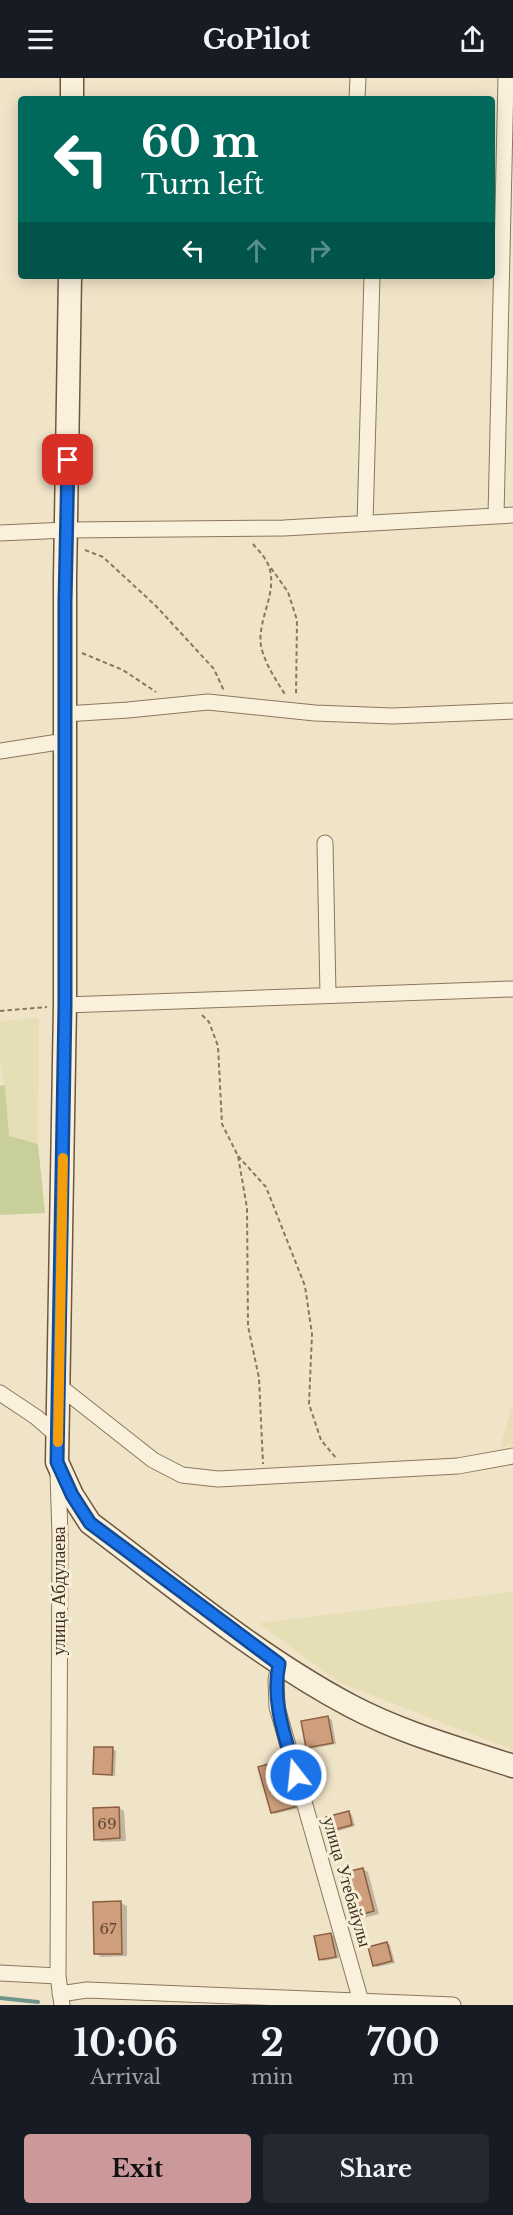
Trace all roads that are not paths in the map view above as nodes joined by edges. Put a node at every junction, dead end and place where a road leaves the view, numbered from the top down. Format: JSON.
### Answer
{"nodes":[{"id":1,"x":72,"y":78,"type":"edge"},
{"id":2,"x":358,"y":78,"type":"edge"},
{"id":3,"x":506,"y":78,"type":"edge"},
{"id":4,"x":72,"y":96,"type":"edge"},
{"id":5,"x":357,"y":96,"type":"edge"},
{"id":6,"x":70,"y":279,"type":"edge"},
{"id":7,"x":372,"y":279,"type":"edge"},
{"id":8,"x":513,"y":515,"type":"edge"},
{"id":9,"x":496,"y":516,"type":"junction"},
{"id":10,"x":366,"y":523,"type":"junction"},
{"id":11,"x":0,"y":533,"type":"edge"},
{"id":12,"x":67,"y":536,"type":"junction"},
{"id":13,"x":513,"y":711,"type":"edge"},
{"id":14,"x":65,"y":714,"type":"junction"},
{"id":15,"x":65,"y":741,"type":"junction"},
{"id":16,"x":0,"y":751,"type":"edge"},
{"id":17,"x":325,"y":843,"type":"dead end"},
{"id":18,"x":513,"y":988,"type":"edge"},
{"id":19,"x":328,"y":995,"type":"junction"},
{"id":20,"x":65,"y":1005,"type":"junction"},
{"id":21,"x":59,"y":1386,"type":"junction"},
{"id":22,"x":0,"y":1393,"type":"edge"},
{"id":23,"x":58,"y":1436,"type":"junction"},
{"id":24,"x":513,"y":1456,"type":"edge"},
{"id":25,"x":57,"y":1462,"type":"junction"},
{"id":26,"x":279,"y":1664,"type":"junction"},
{"id":27,"x":513,"y":1766,"type":"edge"},
{"id":28,"x":0,"y":1973,"type":"edge"},
{"id":29,"x":57,"y":1976,"type":"junction"},
{"id":30,"x":61,"y":2000,"type":"edge"},
{"id":31,"x":361,"y":2003,"type":"edge"},
{"id":32,"x":453,"y":2005,"type":"edge"}],
"edges":[{"from":1,"to":4,"type":"main road"},
{"from":2,"to":5,"type":"street"},
{"from":3,"to":9,"type":"street"},
{"from":6,"to":12,"type":"main road","name":"улица Абдулаева"},
{"from":7,"to":10,"type":"street"},
{"from":8,"to":9,"type":"street"},
{"from":9,"to":10,"type":"street"},
{"from":10,"to":12,"type":"street"},
{"from":11,"to":12,"type":"street"},
{"from":12,"to":14,"type":"main road","name":"улица Абдулаева"},
{"from":13,"to":14,"type":"street"},
{"from":14,"to":15,"type":"main road","name":"улица Абдулаева"},
{"from":15,"to":16,"type":"street"},
{"from":15,"to":20,"type":"main road","name":"улица Абдулаева"},
{"from":17,"to":19,"type":"street"},
{"from":18,"to":19,"type":"street"},
{"from":19,"to":20,"type":"street"},
{"from":20,"to":21,"type":"main road","name":"улица Абдулаева"},
{"from":21,"to":23,"type":"main road","name":"улица Абдулаева"},
{"from":21,"to":24,"type":"street"},
{"from":22,"to":23,"type":"street"},
{"from":23,"to":25,"type":"main road","name":"улица Абдулаева"},
{"from":25,"to":26,"type":"main road"},
{"from":25,"to":29,"type":"street","name":"улица Абдулаева"},
{"from":26,"to":27,"type":"main road"},
{"from":26,"to":31,"type":"street","name":"улица Утебайулы"},
{"from":28,"to":29,"type":"street"},
{"from":29,"to":30,"type":"street","name":"улица Абдулаева"},
{"from":30,"to":31,"type":"street"},
{"from":31,"to":32,"type":"street"}]}
